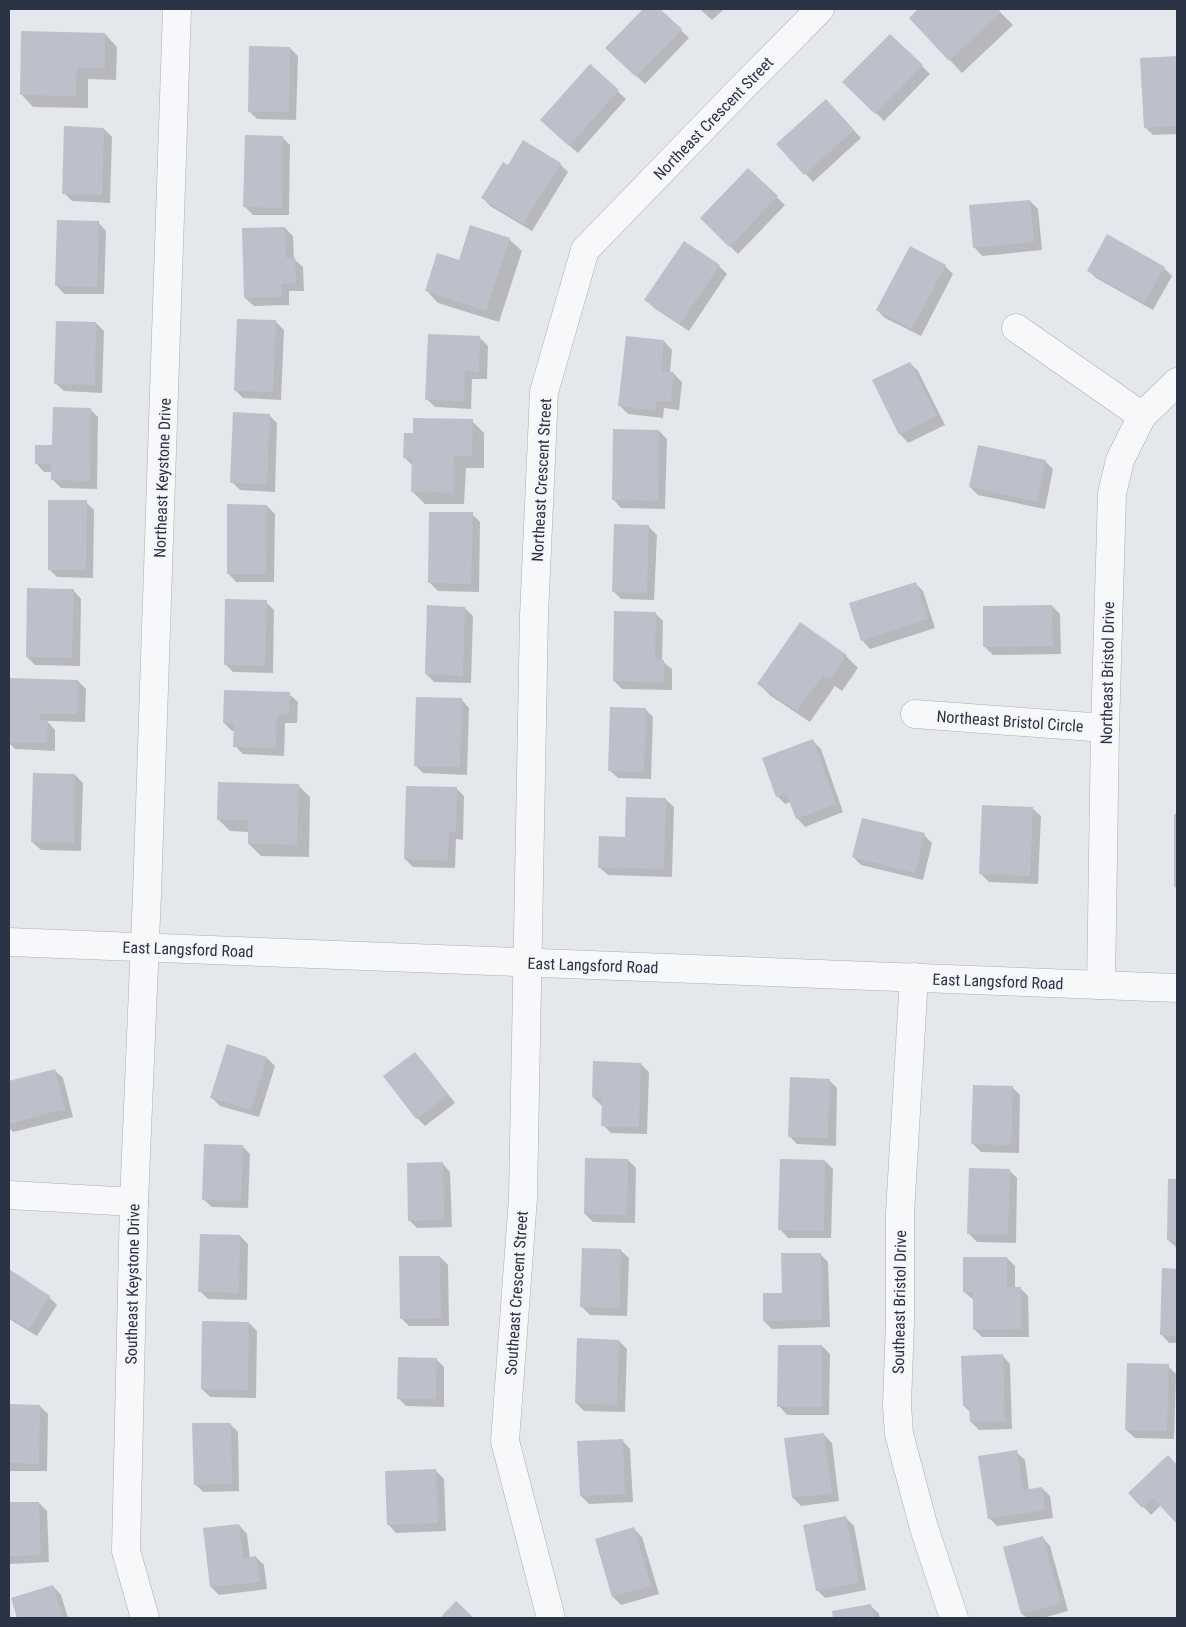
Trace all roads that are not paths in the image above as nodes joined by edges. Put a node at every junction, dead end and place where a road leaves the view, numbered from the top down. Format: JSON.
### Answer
{"nodes":[{"id":1,"x":177,"y":9,"type":"edge"},
{"id":2,"x":820,"y":9,"type":"edge"},
{"id":3,"x":1016,"y":328,"type":"dead end"},
{"id":4,"x":1177,"y":382,"type":"edge"},
{"id":5,"x":1142,"y":416,"type":"junction"},
{"id":6,"x":914,"y":714,"type":"dead end"},
{"id":7,"x":1105,"y":728,"type":"junction"},
{"id":8,"x":9,"y":942,"type":"edge"},
{"id":9,"x":145,"y":948,"type":"junction"},
{"id":10,"x":528,"y":963,"type":"junction"},
{"id":11,"x":914,"y":978,"type":"junction"},
{"id":12,"x":1101,"y":985,"type":"junction"},
{"id":13,"x":1177,"y":988,"type":"edge"},
{"id":14,"x":9,"y":1195,"type":"edge"},
{"id":15,"x":134,"y":1202,"type":"junction"},
{"id":16,"x":145,"y":1618,"type":"edge"},
{"id":17,"x":551,"y":1618,"type":"edge"},
{"id":18,"x":954,"y":1618,"type":"edge"}],
"edges":[{"from":1,"to":9,"type":"street","name":"Northeast Keystone Drive"},
{"from":2,"to":10,"type":"street","name":"Northeast Crescent Street"},
{"from":3,"to":5,"type":"street"},
{"from":4,"to":5,"type":"street","name":"Northeast Bristol Drive"},
{"from":5,"to":7,"type":"street","name":"Northeast Bristol Drive"},
{"from":6,"to":7,"type":"street","name":"Northeast Bristol Circle"},
{"from":7,"to":12,"type":"street","name":"Northeast Bristol Drive"},
{"from":8,"to":9,"type":"street","name":"East Langsford Road"},
{"from":9,"to":10,"type":"street","name":"East Langsford Road"},
{"from":9,"to":15,"type":"street","name":"Southeast Keystone Drive"},
{"from":10,"to":11,"type":"street","name":"East Langsford Road"},
{"from":10,"to":17,"type":"street","name":"Southeast Crescent Street"},
{"from":11,"to":12,"type":"street","name":"East Langsford Road"},
{"from":11,"to":18,"type":"street","name":"Southeast Bristol Drive"},
{"from":12,"to":13,"type":"street","name":"East Langsford Road"},
{"from":14,"to":15,"type":"street"},
{"from":15,"to":16,"type":"street","name":"Southeast Keystone Drive"}]}
